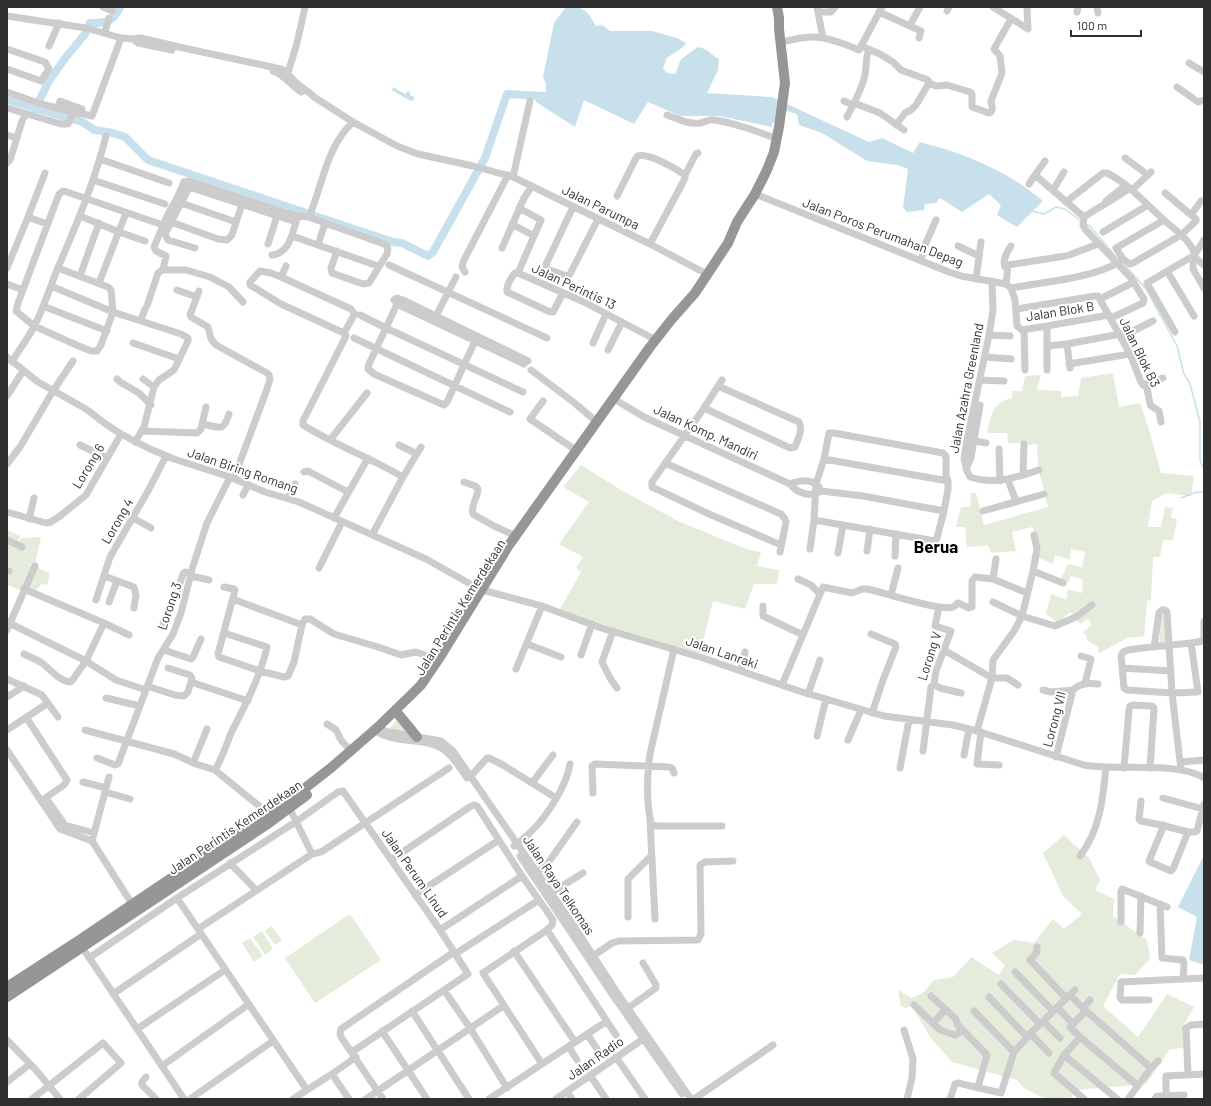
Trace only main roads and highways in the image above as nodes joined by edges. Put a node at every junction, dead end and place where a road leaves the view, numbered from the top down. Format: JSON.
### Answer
{"nodes":[{"id":1,"x":771,"y":7,"type":"edge"},
{"id":2,"x":777,"y":7,"type":"edge"},
{"id":3,"x":779,"y":28,"type":"junction"},
{"id":4,"x":732,"y":233,"type":"junction"},
{"id":5,"x":681,"y":308,"type":"junction"},
{"id":6,"x":578,"y":449,"type":"junction"},
{"id":7,"x":483,"y":590,"type":"junction"},
{"id":8,"x":400,"y":715,"type":"junction"},
{"id":9,"x":379,"y":730,"type":"junction"},
{"id":10,"x":417,"y":737,"type":"road end"},
{"id":11,"x":288,"y":806,"type":"junction"},
{"id":12,"x":162,"y":888,"type":"junction"},
{"id":13,"x":7,"y":987,"type":"edge"},
{"id":14,"x":7,"y":996,"type":"edge"}],
"edges":[{"from":1,"to":3,"type":"highway","name":"Jalan Perintis Kemerdekaan"},
{"from":2,"to":3,"type":"highway","name":"Jalan Perintis Kemerdekaan"},
{"from":3,"to":4,"type":"highway","name":"Jalan Perintis Kemerdekaan"},
{"from":4,"to":5,"type":"highway","name":"Jalan Perintis Kemerdekaan"},
{"from":4,"to":5,"type":"highway","name":"Jalan Perintis Kemerdekaan"},
{"from":5,"to":6,"type":"highway","name":"Jalan Perintis Kemerdekaan"},
{"from":6,"to":7,"type":"highway","name":"Jalan Perintis Kemerdekaan"},
{"from":6,"to":7,"type":"highway","name":"Jalan Perintis Kemerdekaan"},
{"from":7,"to":8,"type":"highway","name":"Jalan Perintis Kemerdekaan"},
{"from":7,"to":9,"type":"highway","name":"Jalan Perintis Kemerdekaan"},
{"from":8,"to":9,"type":"highway","name":"Jalan Perintis Kemerdekaan"},
{"from":8,"to":10,"type":"highway"},
{"from":9,"to":11,"type":"highway","name":"Jalan Perintis Kemerdekaan"},
{"from":9,"to":11,"type":"highway","name":"Jalan Perintis Kemerdekaan"},
{"from":11,"to":12,"type":"highway","name":"Jalan Perintis Kemerdekaan"},
{"from":11,"to":12,"type":"highway","name":"Jalan Perintis Kemerdekaan"},
{"from":12,"to":13,"type":"highway","name":"Jalan Perintis Kemerdekaan"},
{"from":12,"to":14,"type":"highway","name":"Jalan Perintis Kemerdekaan"}]}
